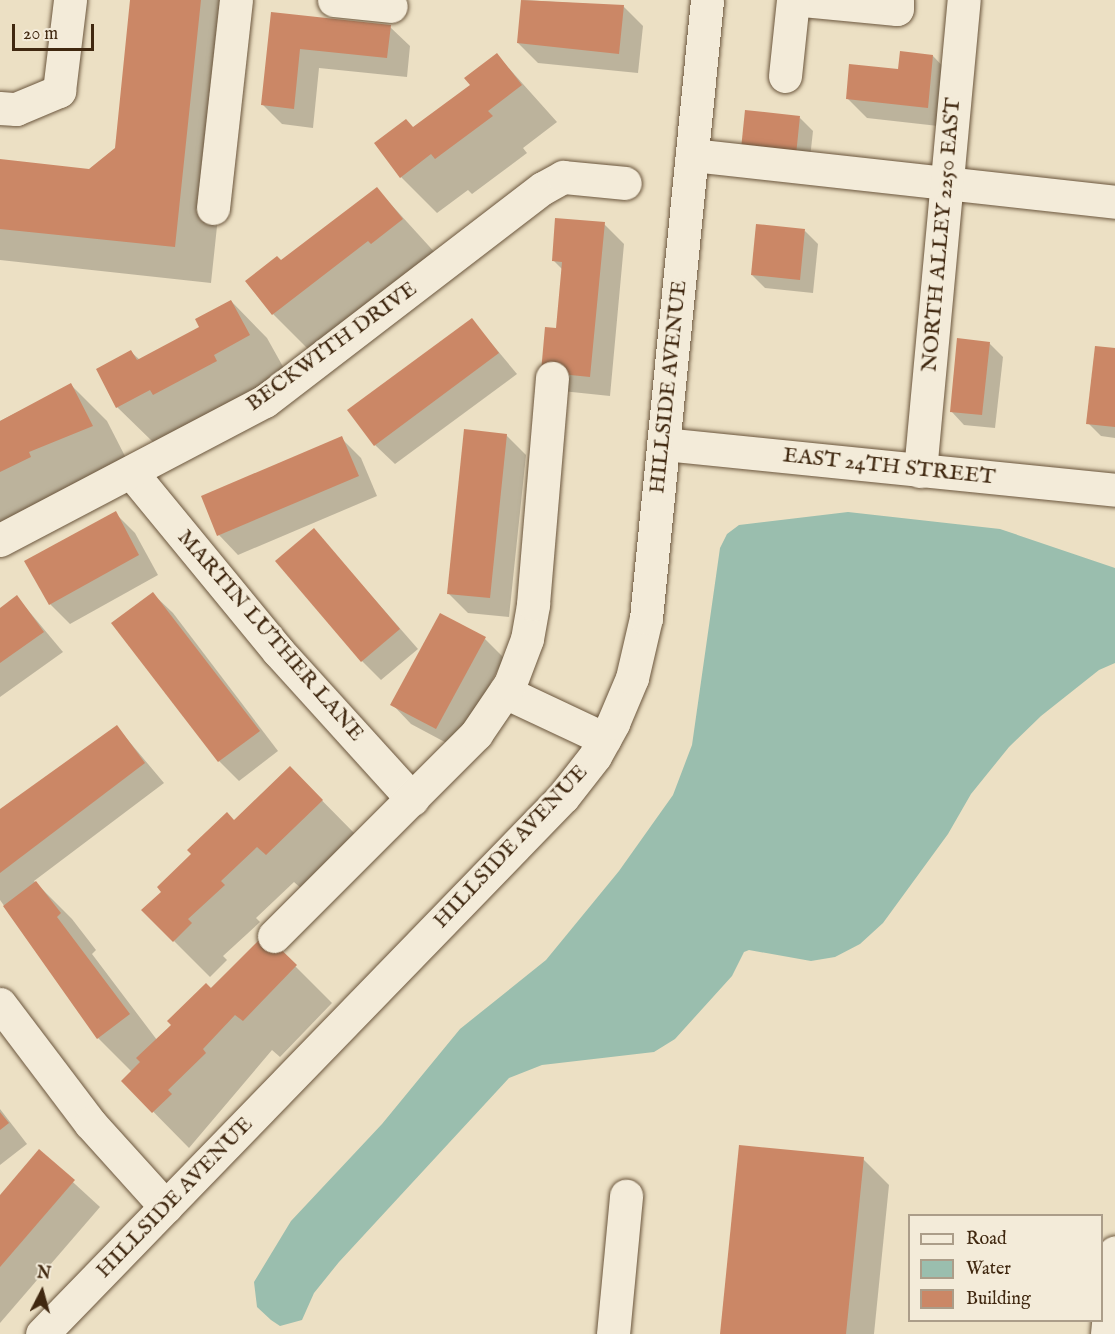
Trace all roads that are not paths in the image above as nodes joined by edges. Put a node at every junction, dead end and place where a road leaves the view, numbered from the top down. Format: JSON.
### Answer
{"nodes":[{"id":1,"x":70,"y":0,"type":"edge"},
{"id":2,"x":236,"y":0,"type":"edge"},
{"id":3,"x":334,"y":0,"type":"edge"},
{"id":4,"x":707,"y":0,"type":"edge"},
{"id":5,"x":793,"y":0,"type":"edge"},
{"id":6,"x":803,"y":0,"type":"edge"},
{"id":7,"x":897,"y":0,"type":"edge"},
{"id":8,"x":964,"y":0,"type":"edge"},
{"id":9,"x":391,"y":6,"type":"dead end"},
{"id":10,"x":785,"y":76,"type":"dead end"},
{"id":11,"x":0,"y":108,"type":"edge"},
{"id":12,"x":692,"y":155,"type":"junction"},
{"id":13,"x":625,"y":183,"type":"dead end"},
{"id":14,"x":947,"y":184,"type":"junction"},
{"id":15,"x":1115,"y":202,"type":"edge"},
{"id":16,"x":213,"y":208,"type":"dead end"},
{"id":17,"x":552,"y":378,"type":"dead end"},
{"id":18,"x":664,"y":444,"type":"junction"},
{"id":19,"x":920,"y":471,"type":"junction"},
{"id":20,"x":131,"y":472,"type":"junction"},
{"id":21,"x":1115,"y":490,"type":"edge"},
{"id":22,"x":0,"y":540,"type":"edge"},
{"id":23,"x":505,"y":692,"type":"junction"},
{"id":24,"x":605,"y":739,"type":"junction"},
{"id":25,"x":412,"y":799,"type":"junction"},
{"id":26,"x":274,"y":936,"type":"dead end"},
{"id":27,"x":0,"y":1004,"type":"edge"},
{"id":28,"x":626,"y":1196,"type":"dead end"},
{"id":29,"x":166,"y":1207,"type":"junction"},
{"id":30,"x":1115,"y":1252,"type":"edge"},
{"id":31,"x":42,"y":1334,"type":"edge"},
{"id":32,"x":613,"y":1334,"type":"edge"},
{"id":33,"x":1107,"y":1334,"type":"edge"}],
"edges":[{"from":1,"to":11,"type":"street"},
{"from":2,"to":16,"type":"street"},
{"from":3,"to":9,"type":"street"},
{"from":4,"to":12,"type":"street","name":"HILLSIDE AVENUE"},
{"from":5,"to":10,"type":"street"},
{"from":6,"to":7,"type":"street"},
{"from":8,"to":14,"type":"street","name":"NORTH ALLEY 2250 EAST"},
{"from":12,"to":14,"type":"street"},
{"from":12,"to":18,"type":"street","name":"HILLSIDE AVENUE"},
{"from":13,"to":20,"type":"street","name":"BECKWITH DRIVE"},
{"from":14,"to":15,"type":"street"},
{"from":14,"to":19,"type":"street","name":"NORTH ALLEY 2250 EAST"},
{"from":17,"to":23,"type":"street"},
{"from":18,"to":19,"type":"street","name":"EAST 24TH STREET"},
{"from":18,"to":24,"type":"street","name":"HILLSIDE AVENUE"},
{"from":19,"to":21,"type":"street","name":"EAST 24TH STREET"},
{"from":20,"to":22,"type":"street","name":"BECKWITH DRIVE"},
{"from":20,"to":25,"type":"street","name":"MARTIN LUTHER LANE"},
{"from":23,"to":24,"type":"street"},
{"from":23,"to":25,"type":"street"},
{"from":24,"to":29,"type":"street","name":"HILLSIDE AVENUE"},
{"from":25,"to":26,"type":"street"},
{"from":27,"to":29,"type":"street"},
{"from":28,"to":32,"type":"street"},
{"from":29,"to":31,"type":"street","name":"HILLSIDE AVENUE"},
{"from":30,"to":33,"type":"street"}]}
